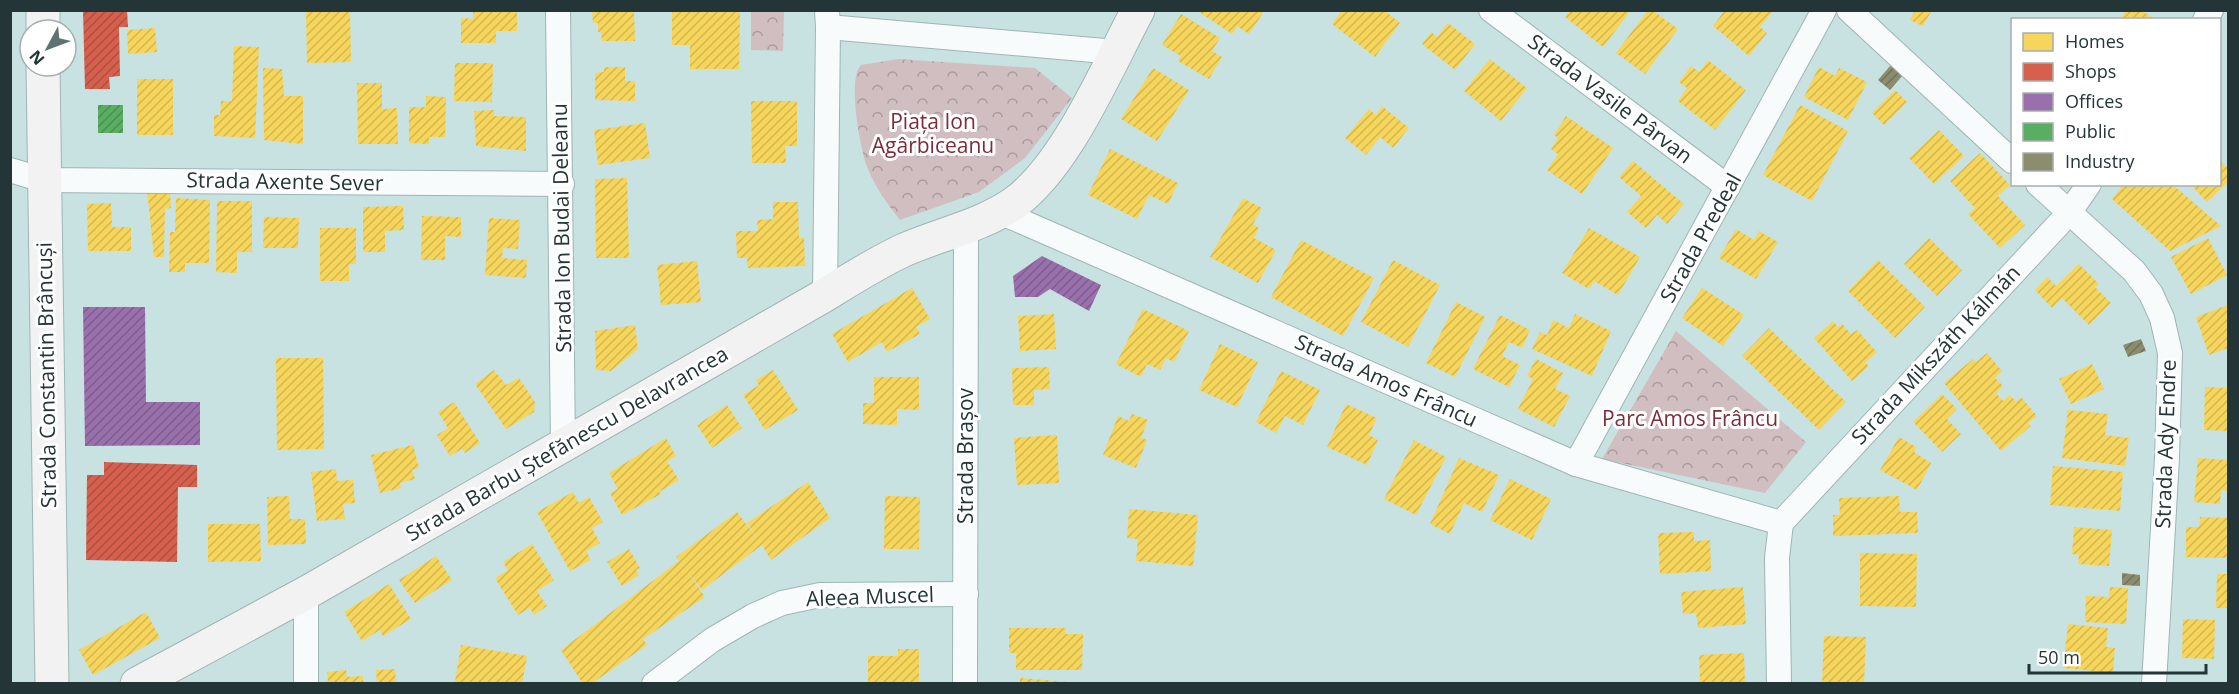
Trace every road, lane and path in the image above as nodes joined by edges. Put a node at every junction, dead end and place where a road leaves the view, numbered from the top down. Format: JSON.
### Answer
{"nodes":[{"id":1,"x":558,"y":10,"type":"edge"},
{"id":2,"x":1137,"y":10,"type":"edge"},
{"id":3,"x":1491,"y":10,"type":"edge"},
{"id":4,"x":1824,"y":10,"type":"edge"},
{"id":5,"x":1849,"y":10,"type":"edge"},
{"id":6,"x":827,"y":19,"type":"edge"},
{"id":7,"x":1116,"y":52,"type":"junction"},
{"id":8,"x":43,"y":78,"type":"edge"},
{"id":9,"x":2011,"y":159,"type":"edge"},
{"id":10,"x":10,"y":170,"type":"edge"},
{"id":11,"x":43,"y":180,"type":"junction"},
{"id":12,"x":562,"y":184,"type":"junction"},
{"id":13,"x":2040,"y":186,"type":"edge"},
{"id":14,"x":2088,"y":186,"type":"edge"},
{"id":15,"x":1728,"y":187,"type":"junction"},
{"id":16,"x":1000,"y":212,"type":"junction"},
{"id":17,"x":2069,"y":213,"type":"junction"},
{"id":18,"x":966,"y":228,"type":"junction"},
{"id":19,"x":825,"y":296,"type":"junction"},
{"id":20,"x":563,"y":446,"type":"junction"},
{"id":21,"x":1576,"y":464,"type":"junction"},
{"id":22,"x":1781,"y":523,"type":"junction"},
{"id":23,"x":306,"y":593,"type":"junction"},
{"id":24,"x":966,"y":594,"type":"junction"},
{"id":25,"x":52,"y":684,"type":"edge"},
{"id":26,"x":137,"y":684,"type":"edge"},
{"id":27,"x":306,"y":684,"type":"edge"},
{"id":28,"x":654,"y":684,"type":"edge"},
{"id":29,"x":966,"y":684,"type":"edge"},
{"id":30,"x":1779,"y":684,"type":"edge"},
{"id":31,"x":2154,"y":684,"type":"edge"}],
"edges":[{"from":1,"to":12,"type":"street","name":"Strada Ion Budai Deleanu"},
{"from":2,"to":7,"type":"main road","name":"Strada Barbu Ștefănescu Delavrancea"},
{"from":3,"to":15,"type":"street","name":"Strada Vasile Pârvan"},
{"from":4,"to":15,"type":"street","name":"Strada Predeal"},
{"from":5,"to":9,"type":"street"},
{"from":6,"to":7,"type":"street"},
{"from":6,"to":19,"type":"street"},
{"from":7,"to":16,"type":"main road","name":"Strada Barbu Ștefănescu Delavrancea"},
{"from":8,"to":11,"type":"main road","name":"Strada Constantin Brâncuși"},
{"from":10,"to":11,"type":"street","name":"Strada Axente Sever"},
{"from":11,"to":12,"type":"street","name":"Strada Axente Sever"},
{"from":11,"to":25,"type":"main road","name":"Strada Constantin Brâncuși"},
{"from":12,"to":20,"type":"street","name":"Strada Ion Budai Deleanu"},
{"from":13,"to":17,"type":"street","name":"Strada Ady Endre"},
{"from":14,"to":17,"type":"street","name":"Strada Mikszáth Kálmán"},
{"from":15,"to":21,"type":"street","name":"Strada Predeal"},
{"from":16,"to":18,"type":"main road","name":"Strada Barbu Ștefănescu Delavrancea"},
{"from":16,"to":21,"type":"street","name":"Strada Amos Frâncu"},
{"from":17,"to":22,"type":"street","name":"Strada Mikszáth Kálmán"},
{"from":17,"to":31,"type":"street","name":"Strada Ady Endre"},
{"from":18,"to":19,"type":"main road","name":"Strada Barbu Ștefănescu Delavrancea"},
{"from":18,"to":24,"type":"street","name":"Strada Brașov"},
{"from":19,"to":20,"type":"main road","name":"Strada Barbu Ștefănescu Delavrancea"},
{"from":20,"to":23,"type":"main road","name":"Strada Barbu Ștefănescu Delavrancea"},
{"from":21,"to":22,"type":"street","name":"Strada Amos Frâncu"},
{"from":22,"to":30,"type":"street"},
{"from":23,"to":26,"type":"main road","name":"Strada Barbu Ștefănescu Delavrancea"},
{"from":23,"to":27,"type":"street"},
{"from":24,"to":28,"type":"street","name":"Aleea Muscel"},
{"from":24,"to":29,"type":"street","name":"Strada Brașov"}]}
